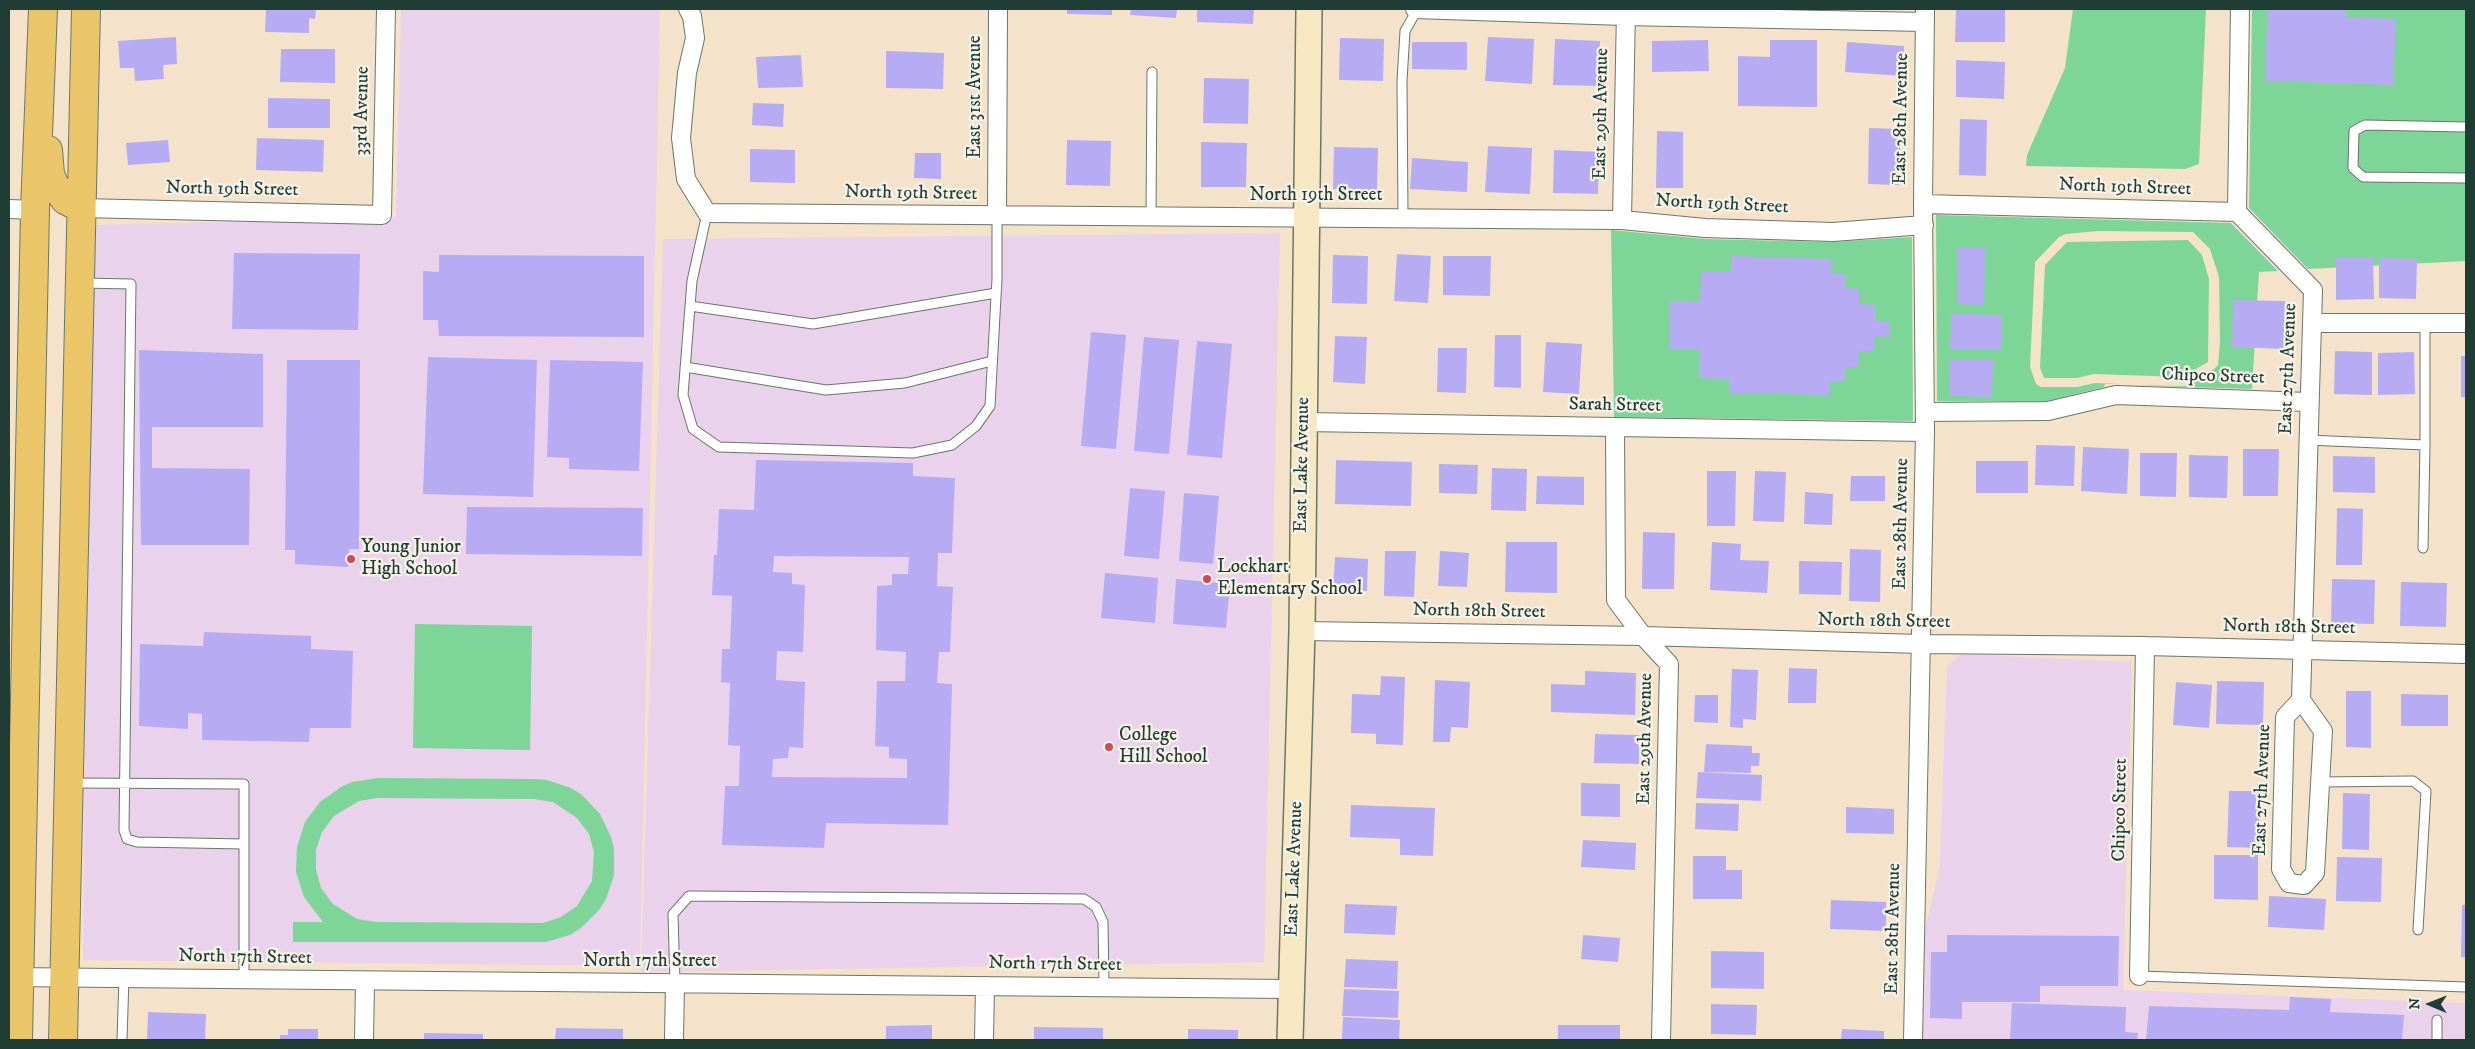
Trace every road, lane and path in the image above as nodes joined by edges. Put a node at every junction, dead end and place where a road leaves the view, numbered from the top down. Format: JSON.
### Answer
{"nodes":[{"id":1,"x":43,"y":9,"type":"edge"},
{"id":2,"x":86,"y":9,"type":"edge"},
{"id":3,"x":386,"y":9,"type":"edge"},
{"id":4,"x":688,"y":9,"type":"edge"},
{"id":5,"x":998,"y":9,"type":"edge"},
{"id":6,"x":1308,"y":9,"type":"edge"},
{"id":7,"x":1416,"y":9,"type":"edge"},
{"id":8,"x":2240,"y":9,"type":"edge"},
{"id":9,"x":1625,"y":13,"type":"edge"},
{"id":10,"x":1925,"y":15,"type":"edge"},
{"id":11,"x":1152,"y":72,"type":"dead end"},
{"id":12,"x":40,"y":77,"type":"junction"},
{"id":13,"x":2466,"y":127,"type":"edge"},
{"id":14,"x":2466,"y":178,"type":"edge"},
{"id":15,"x":1923,"y":204,"type":"junction"},
{"id":16,"x":81,"y":208,"type":"junction"},
{"id":17,"x":9,"y":209,"type":"edge"},
{"id":18,"x":35,"y":210,"type":"junction"},
{"id":19,"x":2237,"y":212,"type":"junction"},
{"id":20,"x":707,"y":213,"type":"junction"},
{"id":21,"x":382,"y":215,"type":"joint"},
{"id":22,"x":997,"y":216,"type":"junction"},
{"id":23,"x":1151,"y":216,"type":"junction"},
{"id":24,"x":1307,"y":216,"type":"junction"},
{"id":25,"x":1403,"y":217,"type":"junction"},
{"id":26,"x":1622,"y":220,"type":"junction"},
{"id":27,"x":1924,"y":225,"type":"junction"},
{"id":28,"x":80,"y":283,"type":"junction"},
{"id":29,"x":996,"y":293,"type":"junction"},
{"id":30,"x":690,"y":306,"type":"junction"},
{"id":31,"x":2313,"y":323,"type":"junction"},
{"id":32,"x":2424,"y":323,"type":"junction"},
{"id":33,"x":2466,"y":323,"type":"edge"},
{"id":34,"x":992,"y":361,"type":"junction"},
{"id":35,"x":685,"y":368,"type":"junction"},
{"id":36,"x":2308,"y":402,"type":"junction"},
{"id":37,"x":1925,"y":412,"type":"junction"},
{"id":38,"x":1304,"y":422,"type":"junction"},
{"id":39,"x":1615,"y":427,"type":"junction"},
{"id":40,"x":1925,"y":432,"type":"junction"},
{"id":41,"x":2307,"y":440,"type":"junction"},
{"id":42,"x":2425,"y":445,"type":"junction"},
{"id":43,"x":2423,"y":548,"type":"dead end"},
{"id":44,"x":18,"y":595,"type":"edge"},
{"id":45,"x":1302,"y":631,"type":"junction"},
{"id":46,"x":1643,"y":636,"type":"junction"},
{"id":47,"x":1921,"y":644,"type":"junction"},
{"id":48,"x":2145,"y":646,"type":"junction"},
{"id":49,"x":2302,"y":649,"type":"junction"},
{"id":50,"x":2466,"y":654,"type":"edge"},
{"id":51,"x":2301,"y":700,"type":"junction"},
{"id":52,"x":2320,"y":782,"type":"junction"},
{"id":53,"x":68,"y":783,"type":"junction"},
{"id":54,"x":124,"y":784,"type":"junction"},
{"id":55,"x":244,"y":844,"type":"junction"},
{"id":56,"x":2418,"y":930,"type":"dead end"},
{"id":57,"x":64,"y":976,"type":"junction"},
{"id":58,"x":2140,"y":976,"type":"joint"},
{"id":59,"x":14,"y":977,"type":"edge"},
{"id":60,"x":124,"y":977,"type":"junction"},
{"id":61,"x":244,"y":980,"type":"junction"},
{"id":62,"x":365,"y":982,"type":"junction"},
{"id":63,"x":675,"y":984,"type":"junction"},
{"id":64,"x":985,"y":986,"type":"junction"},
{"id":65,"x":1104,"y":987,"type":"junction"},
{"id":66,"x":2466,"y":987,"type":"edge"},
{"id":67,"x":1291,"y":989,"type":"junction"},
{"id":68,"x":2437,"y":1020,"type":"dead end"},
{"id":69,"x":18,"y":1040,"type":"edge"},
{"id":70,"x":63,"y":1040,"type":"edge"},
{"id":71,"x":122,"y":1040,"type":"edge"},
{"id":72,"x":364,"y":1040,"type":"edge"},
{"id":73,"x":674,"y":1040,"type":"edge"},
{"id":74,"x":984,"y":1040,"type":"edge"},
{"id":75,"x":1290,"y":1040,"type":"edge"},
{"id":76,"x":1661,"y":1040,"type":"edge"},
{"id":77,"x":1913,"y":1040,"type":"edge"},
{"id":78,"x":2437,"y":1040,"type":"edge"}],
"edges":[{"from":1,"to":12,"type":"main road"},
{"from":2,"to":16,"type":"main road"},
{"from":3,"to":21,"type":"street","name":"33rd Avenue"},
{"from":4,"to":20,"type":"street"},
{"from":5,"to":22,"type":"street","name":"East 31st Avenue"},
{"from":6,"to":24,"type":"street","name":"East Lake Avenue"},
{"from":7,"to":9,"type":"street"},
{"from":7,"to":25,"type":"lane"},
{"from":8,"to":19,"type":"street"},
{"from":9,"to":10,"type":"street"},
{"from":9,"to":26,"type":"street","name":"East 29th Avenue"},
{"from":10,"to":15,"type":"street","name":"East 28th Avenue"},
{"from":11,"to":23,"type":"lane"},
{"from":12,"to":16,"type":"main road"},
{"from":12,"to":18,"type":"main road"},
{"from":13,"to":14,"type":"lane"},
{"from":15,"to":19,"type":"street","name":"North 19th Street"},
{"from":15,"to":27,"type":"street","name":"East 28th Avenue"},
{"from":16,"to":21,"type":"street","name":"North 19th Street"},
{"from":16,"to":28,"type":"main road"},
{"from":17,"to":18,"type":"street"},
{"from":18,"to":44,"type":"main road"},
{"from":19,"to":31,"type":"street","name":"East 27th Avenue"},
{"from":20,"to":22,"type":"street","name":"North 19th Street"},
{"from":20,"to":30,"type":"lane"},
{"from":22,"to":23,"type":"street","name":"North 19th Street"},
{"from":22,"to":29,"type":"lane"},
{"from":23,"to":24,"type":"street","name":"North 19th Street"},
{"from":24,"to":25,"type":"street","name":"North 19th Street"},
{"from":24,"to":38,"type":"street","name":"East Lake Avenue"},
{"from":25,"to":26,"type":"street","name":"North 19th Street"},
{"from":26,"to":27,"type":"street","name":"North 19th Street"},
{"from":27,"to":37,"type":"street","name":"East 28th Avenue"},
{"from":28,"to":53,"type":"main road"},
{"from":28,"to":54,"type":"lane"},
{"from":29,"to":30,"type":"lane"},
{"from":29,"to":34,"type":"lane"},
{"from":30,"to":35,"type":"lane"},
{"from":31,"to":32,"type":"street"},
{"from":31,"to":36,"type":"street","name":"East 27th Avenue"},
{"from":32,"to":33,"type":"street"},
{"from":32,"to":42,"type":"lane"},
{"from":34,"to":35,"type":"lane"},
{"from":34,"to":35,"type":"lane"},
{"from":36,"to":37,"type":"street","name":"Chipco Street"},
{"from":36,"to":41,"type":"street","name":"East 27th Avenue"},
{"from":37,"to":40,"type":"street","name":"East 28th Avenue"},
{"from":38,"to":39,"type":"street","name":"Sarah Street"},
{"from":38,"to":45,"type":"street","name":"East Lake Avenue"},
{"from":39,"to":40,"type":"street","name":"Sarah Street"},
{"from":39,"to":46,"type":"street","name":"East 29th Avenue"},
{"from":40,"to":47,"type":"street","name":"East 28th Avenue"},
{"from":41,"to":42,"type":"lane"},
{"from":41,"to":49,"type":"street","name":"East 27th Avenue"},
{"from":42,"to":43,"type":"lane"},
{"from":44,"to":59,"type":"main road"},
{"from":45,"to":46,"type":"street","name":"North 18th Street"},
{"from":45,"to":67,"type":"street","name":"East Lake Avenue"},
{"from":46,"to":47,"type":"street","name":"North 18th Street"},
{"from":46,"to":76,"type":"street","name":"East 29th Avenue"},
{"from":47,"to":48,"type":"street","name":"North 18th Street"},
{"from":47,"to":77,"type":"street","name":"East 28th Avenue"},
{"from":48,"to":49,"type":"street","name":"North 18th Street"},
{"from":48,"to":58,"type":"street","name":"Chipco Street"},
{"from":49,"to":50,"type":"street","name":"North 18th Street"},
{"from":49,"to":51,"type":"street","name":"East 27th Avenue"},
{"from":51,"to":52,"type":"street","name":"East 27th Avenue"},
{"from":51,"to":52,"type":"street","name":"East 27th Avenue"},
{"from":52,"to":56,"type":"lane"},
{"from":53,"to":54,"type":"lane"},
{"from":53,"to":57,"type":"main road"},
{"from":54,"to":55,"type":"lane"},
{"from":54,"to":55,"type":"lane"},
{"from":55,"to":61,"type":"lane"},
{"from":57,"to":59,"type":"street","name":"North 17th Street"},
{"from":57,"to":60,"type":"street","name":"North 17th Street"},
{"from":57,"to":70,"type":"main road"},
{"from":58,"to":66,"type":"lane"},
{"from":59,"to":69,"type":"main road"},
{"from":60,"to":61,"type":"street","name":"North 17th Street"},
{"from":60,"to":71,"type":"lane"},
{"from":61,"to":62,"type":"street","name":"North 17th Street"},
{"from":62,"to":63,"type":"street","name":"North 17th Street"},
{"from":62,"to":72,"type":"street"},
{"from":63,"to":64,"type":"street","name":"North 17th Street"},
{"from":63,"to":65,"type":"lane"},
{"from":63,"to":73,"type":"street"},
{"from":64,"to":65,"type":"street","name":"North 17th Street"},
{"from":64,"to":74,"type":"street"},
{"from":65,"to":67,"type":"street","name":"North 17th Street"},
{"from":67,"to":75,"type":"street","name":"East Lake Avenue"},
{"from":68,"to":78,"type":"lane"}]}
